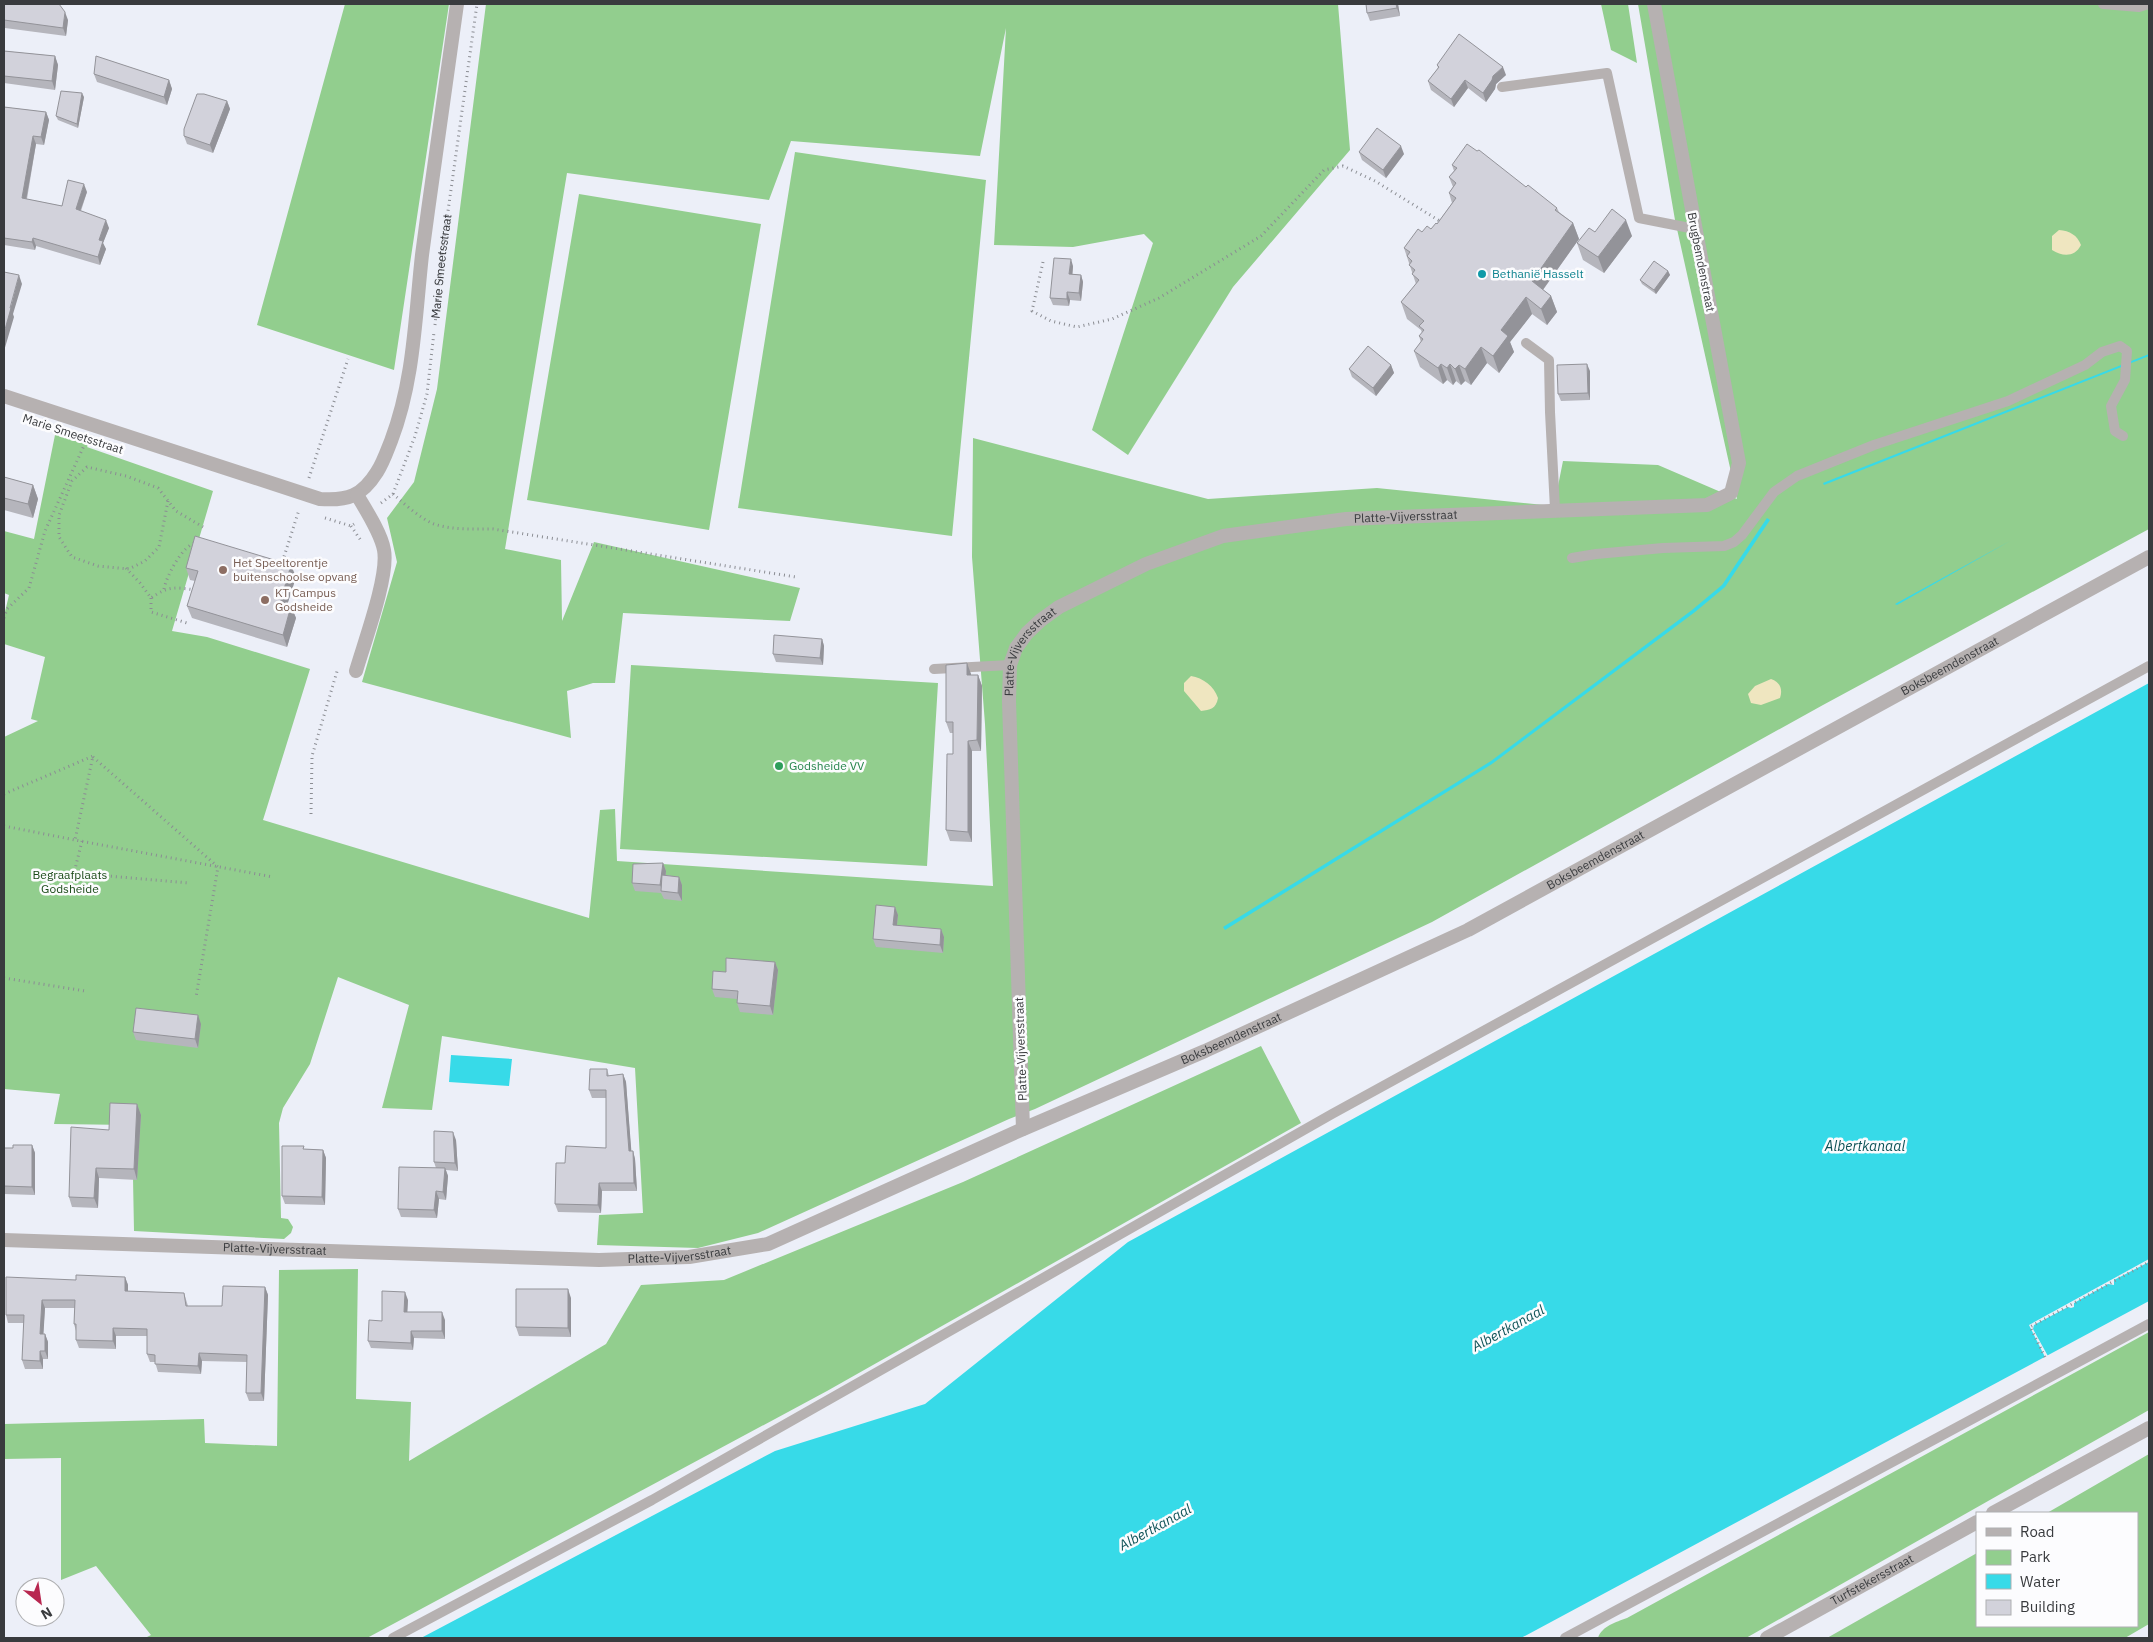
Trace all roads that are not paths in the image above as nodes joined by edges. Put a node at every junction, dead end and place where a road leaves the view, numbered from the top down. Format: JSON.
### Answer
{"nodes":[{"id":1,"x":457,"y":4,"type":"edge"},
{"id":2,"x":1654,"y":4,"type":"edge"},
{"id":3,"x":2103,"y":4,"type":"edge"},
{"id":4,"x":2149,"y":4,"type":"edge"},
{"id":5,"x":1502,"y":87,"type":"dead end"},
{"id":6,"x":1695,"y":229,"type":"junction"},
{"id":7,"x":1526,"y":343,"type":"dead end"},
{"id":8,"x":4,"y":396,"type":"edge"},
{"id":9,"x":2123,"y":436,"type":"dead end"},
{"id":10,"x":357,"y":494,"type":"junction"},
{"id":11,"x":1707,"y":505,"type":"joint"},
{"id":12,"x":1555,"y":509,"type":"junction"},
{"id":13,"x":2149,"y":557,"type":"edge"},
{"id":14,"x":1572,"y":558,"type":"dead end"},
{"id":15,"x":1010,"y":665,"type":"junction"},
{"id":16,"x":2149,"y":666,"type":"edge"},
{"id":17,"x":934,"y":669,"type":"dead end"},
{"id":18,"x":356,"y":671,"type":"dead end"},
{"id":19,"x":1023,"y":1128,"type":"junction"},
{"id":20,"x":4,"y":1240,"type":"edge"},
{"id":21,"x":2149,"y":1324,"type":"edge"},
{"id":22,"x":2149,"y":1428,"type":"edge"},
{"id":23,"x":1995,"y":1512,"type":"edge"},
{"id":24,"x":1976,"y":1523,"type":"edge"},
{"id":25,"x":393,"y":1638,"type":"edge"},
{"id":26,"x":1565,"y":1638,"type":"edge"},
{"id":27,"x":1768,"y":1638,"type":"edge"}],
"edges":[{"from":1,"to":10,"type":"street","name":"Marie Smeetsstraat"},
{"from":2,"to":6,"type":"street","name":"Brugbemdenstraat"},
{"from":3,"to":4,"type":"lane"},
{"from":5,"to":6,"type":"lane"},
{"from":6,"to":11,"type":"street","name":"Brugbemdenstraat"},
{"from":7,"to":12,"type":"lane"},
{"from":8,"to":10,"type":"street","name":"Marie Smeetsstraat"},
{"from":9,"to":14,"type":"lane"},
{"from":10,"to":18,"type":"street"},
{"from":11,"to":12,"type":"street","name":"Platte-Vijversstraat"},
{"from":12,"to":15,"type":"street","name":"Platte-Vijversstraat"},
{"from":13,"to":19,"type":"street","name":"Boksbeemdenstraat"},
{"from":15,"to":17,"type":"lane"},
{"from":15,"to":19,"type":"street","name":"Platte-Vijversstraat"},
{"from":16,"to":25,"type":"lane"},
{"from":19,"to":20,"type":"street","name":"Platte-Vijversstraat"},
{"from":21,"to":26,"type":"lane"},
{"from":22,"to":23,"type":"street"},
{"from":24,"to":27,"type":"street","name":"Turfstekersstraat"}]}
